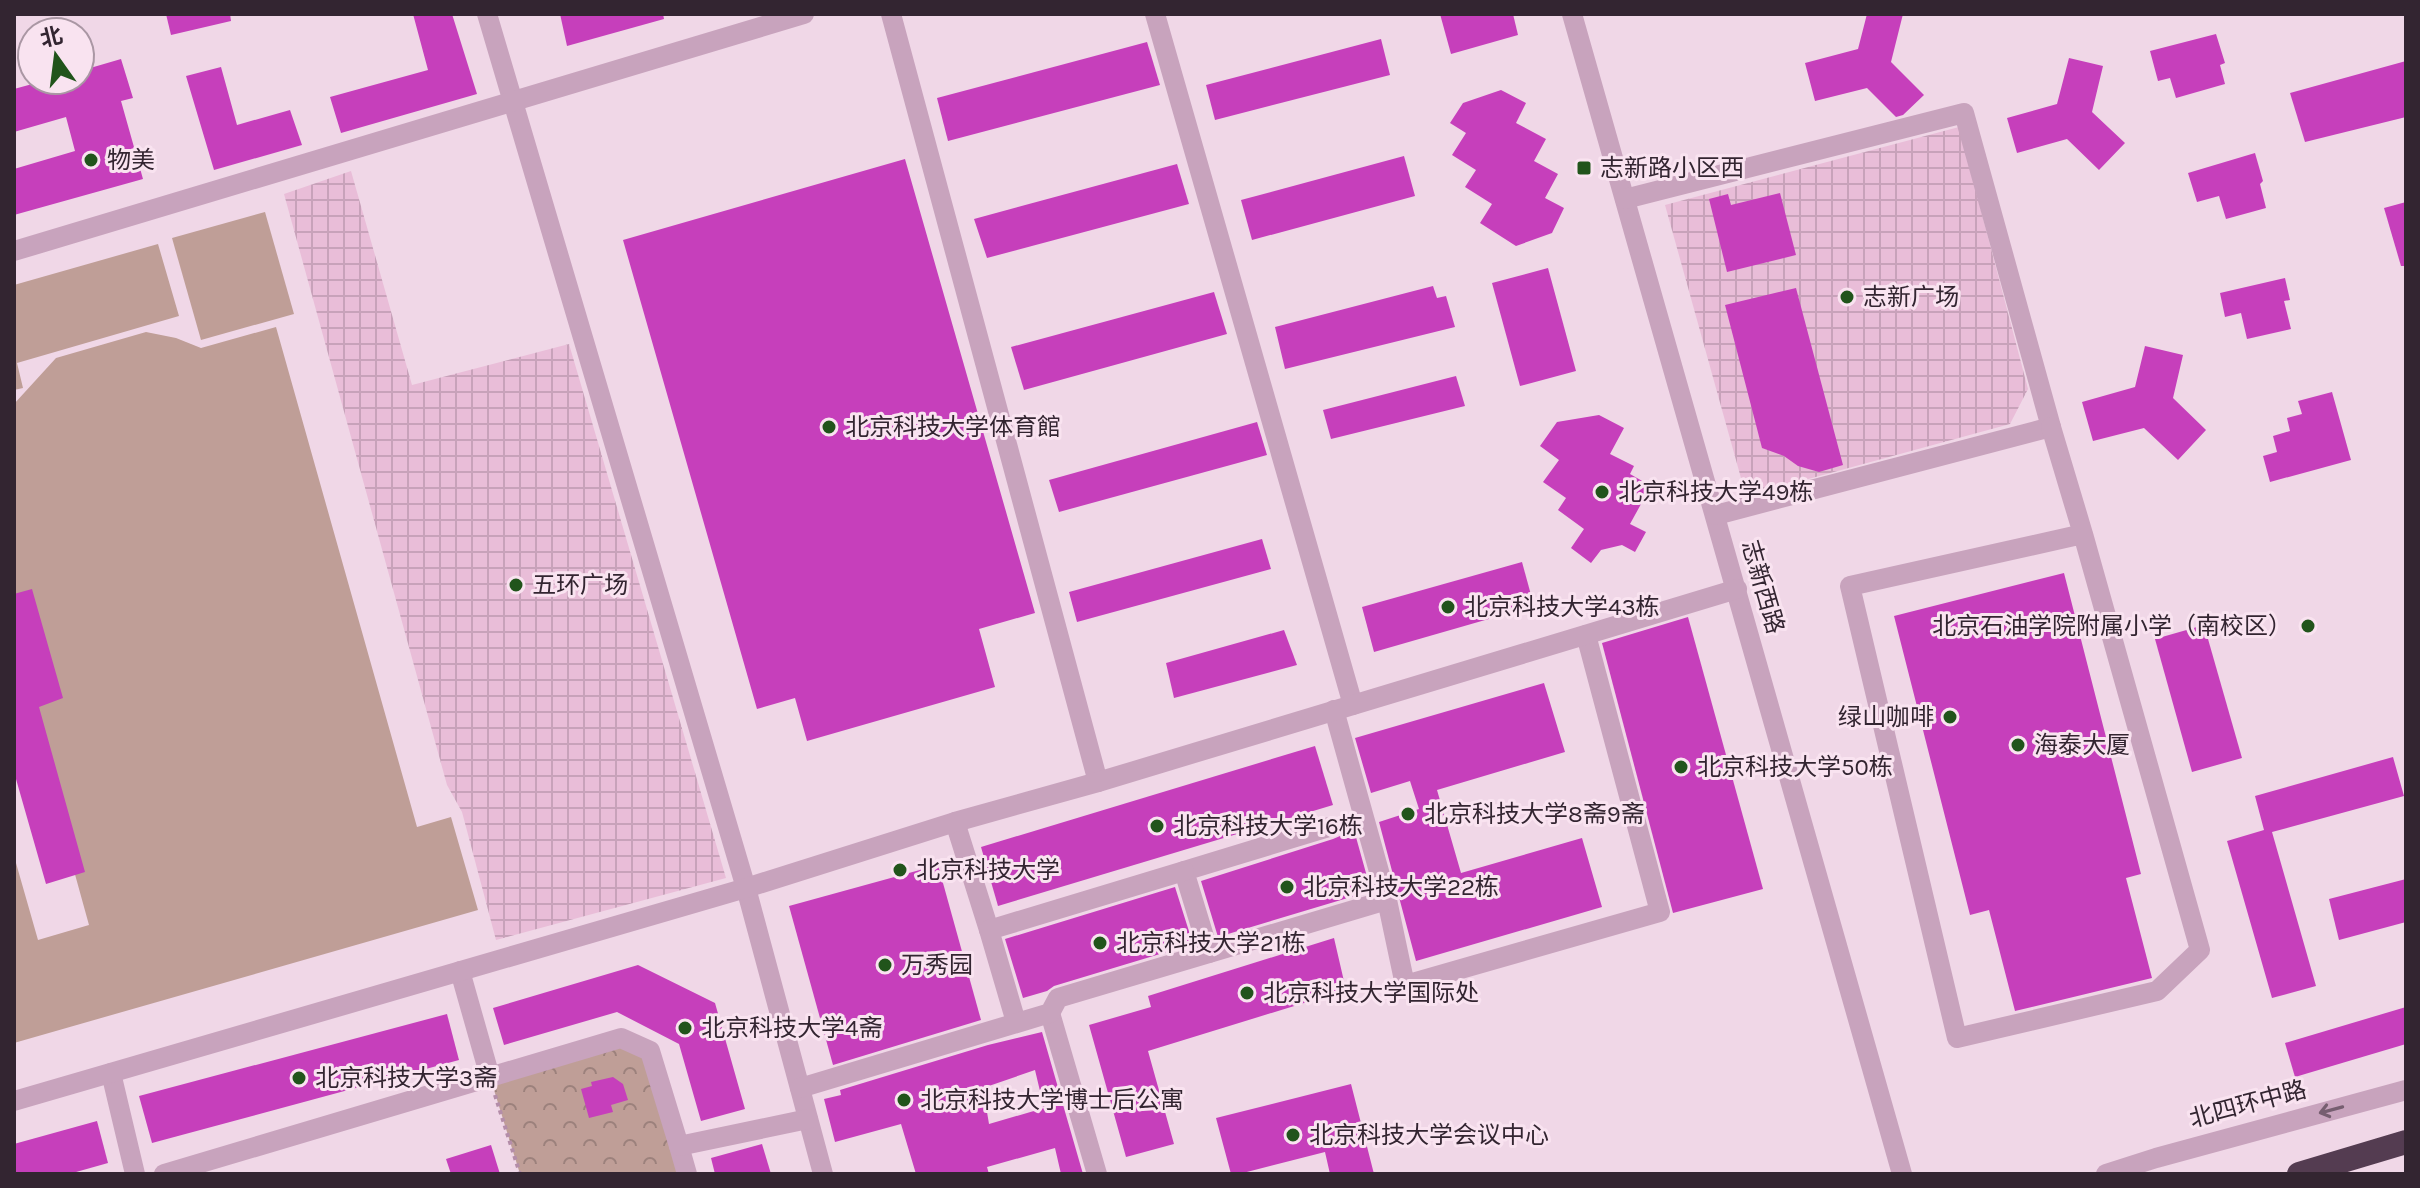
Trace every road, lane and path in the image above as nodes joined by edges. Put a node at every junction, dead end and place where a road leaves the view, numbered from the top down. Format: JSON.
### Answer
{"nodes":[{"id":1,"x":487,"y":14,"type":"edge"},
{"id":2,"x":804,"y":14,"type":"edge"},
{"id":3,"x":891,"y":14,"type":"edge"},
{"id":4,"x":1155,"y":14,"type":"edge"},
{"id":5,"x":1572,"y":14,"type":"edge"},
{"id":6,"x":513,"y":102,"type":"junction"},
{"id":7,"x":1625,"y":199,"type":"junction"},
{"id":8,"x":14,"y":251,"type":"edge"},
{"id":9,"x":2051,"y":427,"type":"junction"},
{"id":10,"x":1716,"y":515,"type":"junction"},
{"id":11,"x":2083,"y":534,"type":"junction"},
{"id":12,"x":1737,"y":589,"type":"junction"},
{"id":13,"x":1586,"y":635,"type":"junction"},
{"id":14,"x":1344,"y":708,"type":"junction"},
{"id":15,"x":1098,"y":782,"type":"junction"},
{"id":16,"x":955,"y":822,"type":"junction"},
{"id":17,"x":1329,"y":827,"type":"dead end"},
{"id":18,"x":1184,"y":871,"type":"junction"},
{"id":19,"x":746,"y":888,"type":"junction"},
{"id":20,"x":1387,"y":900,"type":"junction"},
{"id":21,"x":989,"y":930,"type":"junction"},
{"id":22,"x":1209,"y":953,"type":"junction"},
{"id":23,"x":460,"y":971,"type":"junction"},
{"id":24,"x":1050,"y":1013,"type":"junction"},
{"id":25,"x":1016,"y":1022,"type":"junction"},
{"id":26,"x":111,"y":1073,"type":"junction"},
{"id":27,"x":490,"y":1077,"type":"junction"},
{"id":28,"x":800,"y":1088,"type":"junction"},
{"id":29,"x":2406,"y":1090,"type":"edge"},
{"id":30,"x":14,"y":1101,"type":"edge"},
{"id":31,"x":808,"y":1119,"type":"junction"},
{"id":32,"x":2406,"y":1142,"type":"edge"},
{"id":33,"x":679,"y":1146,"type":"junction"},
{"id":34,"x":135,"y":1174,"type":"edge"},
{"id":35,"x":164,"y":1174,"type":"edge"},
{"id":36,"x":520,"y":1174,"type":"edge"},
{"id":37,"x":687,"y":1174,"type":"edge"},
{"id":38,"x":823,"y":1174,"type":"edge"},
{"id":39,"x":1097,"y":1174,"type":"edge"},
{"id":40,"x":1902,"y":1174,"type":"edge"},
{"id":41,"x":2106,"y":1174,"type":"edge"},
{"id":42,"x":2299,"y":1174,"type":"edge"}],
"edges":[{"from":1,"to":6,"type":"street"},
{"from":2,"to":6,"type":"street"},
{"from":3,"to":15,"type":"street"},
{"from":4,"to":14,"type":"street"},
{"from":5,"to":7,"type":"street","name":"志新西路"},
{"from":6,"to":8,"type":"street"},
{"from":6,"to":19,"type":"street"},
{"from":7,"to":9,"type":"street"},
{"from":7,"to":10,"type":"street","name":"志新西路"},
{"from":9,"to":10,"type":"street"},
{"from":9,"to":11,"type":"street"},
{"from":10,"to":12,"type":"street","name":"志新西路"},
{"from":11,"to":11,"type":"street"},
{"from":12,"to":13,"type":"street"},
{"from":12,"to":40,"type":"street","name":"志新西路"},
{"from":13,"to":14,"type":"street"},
{"from":13,"to":20,"type":"street"},
{"from":14,"to":15,"type":"street"},
{"from":14,"to":20,"type":"street"},
{"from":15,"to":16,"type":"street"},
{"from":16,"to":19,"type":"street"},
{"from":16,"to":21,"type":"street"},
{"from":17,"to":18,"type":"street"},
{"from":18,"to":21,"type":"street"},
{"from":18,"to":22,"type":"street"},
{"from":19,"to":23,"type":"street"},
{"from":19,"to":28,"type":"street"},
{"from":20,"to":22,"type":"street"},
{"from":21,"to":25,"type":"street"},
{"from":22,"to":24,"type":"street"},
{"from":23,"to":26,"type":"street"},
{"from":23,"to":27,"type":"street"},
{"from":24,"to":25,"type":"street"},
{"from":24,"to":39,"type":"street"},
{"from":25,"to":28,"type":"street"},
{"from":26,"to":30,"type":"street"},
{"from":26,"to":34,"type":"street"},
{"from":27,"to":33,"type":"street"},
{"from":27,"to":35,"type":"street"},
{"from":27,"to":36,"type":"path"},
{"from":28,"to":31,"type":"street"},
{"from":29,"to":41,"type":"street","name":"北四环中路","one_way":true},
{"from":31,"to":33,"type":"street"},
{"from":31,"to":38,"type":"street"},
{"from":32,"to":42,"type":"highway"},
{"from":33,"to":37,"type":"street"}]}
